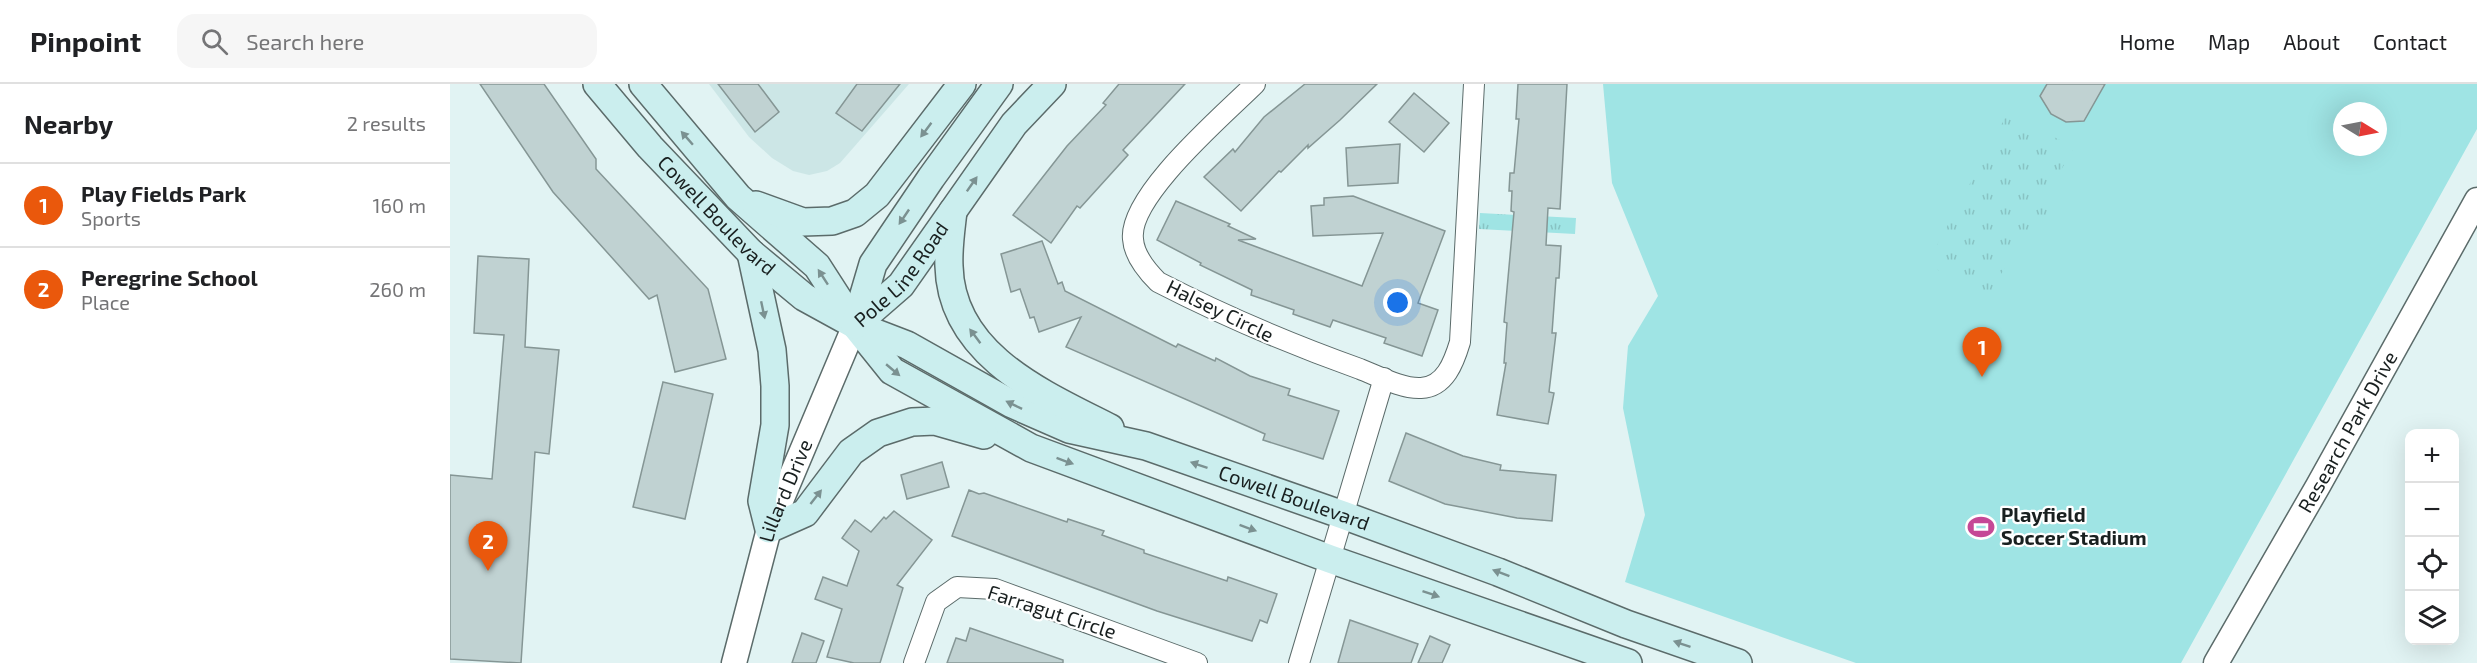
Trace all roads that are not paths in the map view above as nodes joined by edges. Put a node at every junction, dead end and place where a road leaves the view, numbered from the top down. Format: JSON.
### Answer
{"nodes":[{"id":1,"x":597,"y":84,"type":"edge"},
{"id":2,"x":643,"y":84,"type":"edge"},
{"id":3,"x":962,"y":84,"type":"edge"},
{"id":4,"x":999,"y":84,"type":"edge"},
{"id":5,"x":1052,"y":84,"type":"edge"},
{"id":6,"x":1255,"y":84,"type":"edge"},
{"id":7,"x":1474,"y":84,"type":"edge"},
{"id":8,"x":738,"y":197,"type":"junction"},
{"id":9,"x":2477,"y":200,"type":"edge"},
{"id":10,"x":953,"y":211,"type":"junction"},
{"id":11,"x":750,"y":253,"type":"junction"},
{"id":12,"x":855,"y":326,"type":"junction"},
{"id":13,"x":1384,"y":378,"type":"junction"},
{"id":14,"x":1146,"y":447,"type":"junction"},
{"id":15,"x":1031,"y":448,"type":"junction"},
{"id":16,"x":1343,"y":515,"type":"junction"},
{"id":17,"x":769,"y":529,"type":"junction"},
{"id":18,"x":1330,"y":559,"type":"junction"},
{"id":19,"x":1730,"y":662,"type":"edge"},
{"id":20,"x":734,"y":663,"type":"edge"},
{"id":21,"x":914,"y":663,"type":"edge"},
{"id":22,"x":1197,"y":663,"type":"edge"},
{"id":23,"x":1299,"y":663,"type":"edge"},
{"id":24,"x":1628,"y":663,"type":"edge"},
{"id":25,"x":2216,"y":663,"type":"edge"}],
"edges":[{"from":1,"to":11,"type":"main road","name":"Cowell Boulevard"},
{"from":8,"to":2,"type":"main road","name":"Cowell Boulevard","one_way":true},
{"from":3,"to":8,"type":"main road","one_way":true},
{"from":4,"to":12,"type":"main road","name":"Pole Line Road","one_way":true},
{"from":10,"to":5,"type":"main road","name":"Pole Line Road","one_way":true},
{"from":6,"to":13,"type":"street","name":"Halsey Circle"},
{"from":7,"to":13,"type":"street","name":"Halsey Circle"},
{"from":12,"to":8,"type":"main road","name":"Cowell Boulevard","one_way":true},
{"from":9,"to":25,"type":"street","name":"Research Park Drive"},
{"from":10,"to":12,"type":"main road","name":"Pole Line Road"},
{"from":14,"to":10,"type":"main road","one_way":true},
{"from":11,"to":12,"type":"main road","name":"Cowell Boulevard"},
{"from":11,"to":17,"type":"main road","one_way":true},
{"from":14,"to":12,"type":"main road","name":"Cowell Boulevard","one_way":true},
{"from":12,"to":15,"type":"main road","name":"Cowell Boulevard","one_way":true},
{"from":12,"to":17,"type":"street","name":"Lillard Drive"},
{"from":13,"to":16,"type":"street"},
{"from":16,"to":14,"type":"main road","name":"Cowell Boulevard","one_way":true},
{"from":17,"to":15,"type":"main road","one_way":true},
{"from":15,"to":18,"type":"main road","name":"Cowell Boulevard","one_way":true},
{"from":16,"to":18,"type":"street"},
{"from":19,"to":16,"type":"main road","name":"Cowell Boulevard","one_way":true},
{"from":17,"to":20,"type":"street","name":"Lillard Drive"},
{"from":18,"to":23,"type":"street"},
{"from":18,"to":24,"type":"main road","name":"Cowell Boulevard","one_way":true},
{"from":21,"to":22,"type":"street","name":"Farragut Circle"}]}
